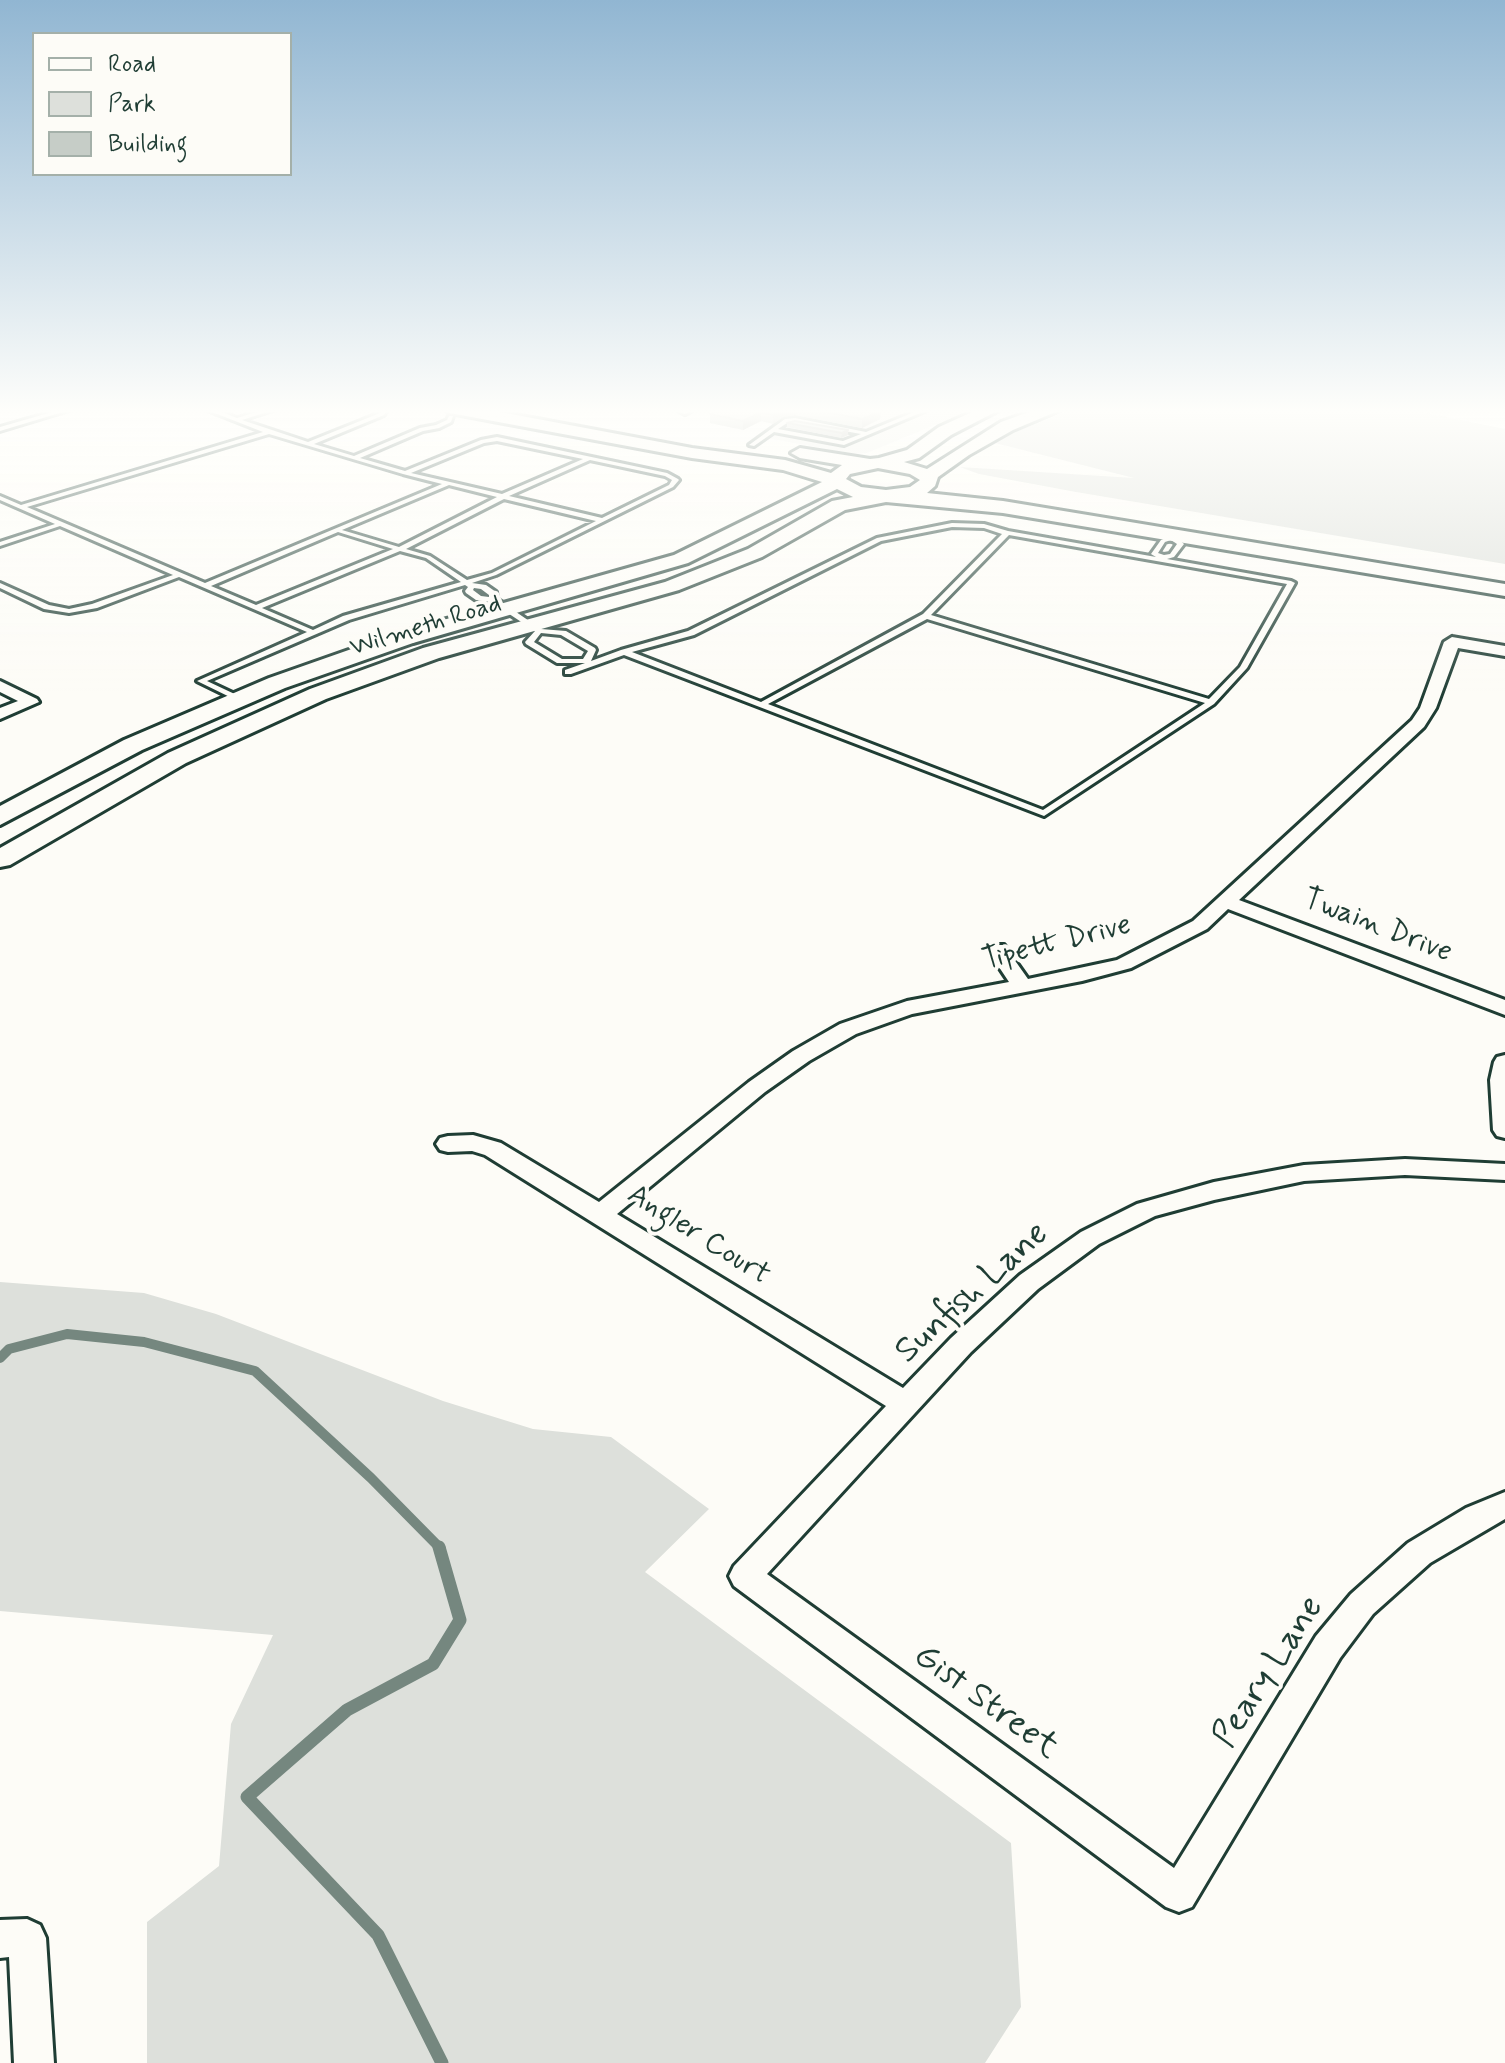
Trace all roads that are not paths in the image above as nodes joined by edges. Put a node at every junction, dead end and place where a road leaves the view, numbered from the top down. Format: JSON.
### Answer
{"nodes":[{"id":1,"x":15,"y":504,"type":"edge"},
{"id":2,"x":30,"y":504,"type":"edge"},
{"id":3,"x":402,"y":504,"type":"edge"},
{"id":4,"x":488,"y":504,"type":"edge"},
{"id":5,"x":538,"y":504,"type":"edge"},
{"id":6,"x":634,"y":504,"type":"edge"},
{"id":7,"x":790,"y":504,"type":"edge"},
{"id":8,"x":854,"y":504,"type":"edge"},
{"id":9,"x":975,"y":504,"type":"edge"},
{"id":10,"x":1110,"y":504,"type":"edge"},
{"id":11,"x":1115,"y":505,"type":"dead end"},
{"id":12,"x":21,"y":507,"type":"junction"},
{"id":13,"x":602,"y":520,"type":"junction"},
{"id":14,"x":61,"y":524,"type":"junction"},
{"id":15,"x":340,"y":532,"type":"junction"},
{"id":16,"x":1007,"y":533,"type":"junction"},
{"id":17,"x":1308,"y":537,"type":"dead end"},
{"id":18,"x":1175,"y":538,"type":"junction"},
{"id":19,"x":0,"y":544,"type":"edge"},
{"id":20,"x":402,"y":548,"type":"junction"},
{"id":21,"x":1161,"y":558,"type":"junction"},
{"id":22,"x":1505,"y":571,"type":"edge"},
{"id":23,"x":179,"y":575,"type":"junction"},
{"id":24,"x":469,"y":584,"type":"junction"},
{"id":25,"x":0,"y":585,"type":"edge"},
{"id":26,"x":205,"y":586,"type":"junction"},
{"id":27,"x":1505,"y":590,"type":"edge"},
{"id":28,"x":500,"y":604,"type":"junction"},
{"id":29,"x":256,"y":608,"type":"junction"},
{"id":30,"x":926,"y":616,"type":"junction"},
{"id":31,"x":535,"y":628,"type":"junction"},
{"id":32,"x":312,"y":632,"type":"junction"},
{"id":33,"x":1505,"y":651,"type":"edge"},
{"id":34,"x":624,"y":652,"type":"junction"},
{"id":35,"x":588,"y":662,"type":"junction"},
{"id":36,"x":568,"y":672,"type":"dead end"},
{"id":37,"x":0,"y":686,"type":"edge"},
{"id":38,"x":238,"y":699,"type":"junction"},
{"id":39,"x":1211,"y":702,"type":"junction"},
{"id":40,"x":761,"y":705,"type":"junction"},
{"id":41,"x":0,"y":714,"type":"edge"},
{"id":42,"x":0,"y":817,"type":"edge"},
{"id":43,"x":0,"y":859,"type":"edge"},
{"id":44,"x":1227,"y":902,"type":"junction"},
{"id":45,"x":997,"y":949,"type":"dead end"},
{"id":46,"x":1022,"y":986,"type":"junction"},
{"id":47,"x":1505,"y":1008,"type":"edge"},
{"id":48,"x":1505,"y":1062,"type":"edge"},
{"id":49,"x":1505,"y":1130,"type":"edge"},
{"id":50,"x":448,"y":1144,"type":"dead end"},
{"id":51,"x":1505,"y":1172,"type":"edge"},
{"id":52,"x":602,"y":1213,"type":"junction"},
{"id":53,"x":906,"y":1404,"type":"junction"},
{"id":54,"x":1505,"y":1505,"type":"edge"},
{"id":55,"x":745,"y":1576,"type":"joint"},
{"id":56,"x":1179,"y":1894,"type":"joint"},
{"id":57,"x":14,"y":1938,"type":"edge"},
{"id":58,"x":34,"y":2063,"type":"edge"}],
"edges":[{"from":1,"to":12,"type":"lane"},
{"from":2,"to":12,"type":"lane"},
{"from":3,"to":15,"type":"lane"},
{"from":4,"to":20,"type":"lane"},
{"from":5,"to":13,"type":"lane"},
{"from":6,"to":13,"type":"lane"},
{"from":7,"to":28,"type":"street","name":"Wilmeth Road"},
{"from":8,"to":31,"type":"street","name":"Wilmeth Road"},
{"from":9,"to":18,"type":"street"},
{"from":10,"to":11,"type":"street"},
{"from":12,"to":14,"type":"lane"},
{"from":13,"to":24,"type":"lane"},
{"from":14,"to":19,"type":"lane"},
{"from":14,"to":23,"type":"lane"},
{"from":15,"to":20,"type":"lane"},
{"from":15,"to":26,"type":"lane"},
{"from":16,"to":21,"type":"lane"},
{"from":16,"to":30,"type":"lane"},
{"from":16,"to":34,"type":"lane"},
{"from":17,"to":22,"type":"street"},
{"from":18,"to":21,"type":"lane"},
{"from":18,"to":27,"type":"street"},
{"from":20,"to":24,"type":"lane"},
{"from":20,"to":29,"type":"lane"},
{"from":21,"to":39,"type":"lane"},
{"from":23,"to":25,"type":"lane"},
{"from":23,"to":26,"type":"lane"},
{"from":24,"to":28,"type":"lane"},
{"from":24,"to":32,"type":"lane"},
{"from":26,"to":29,"type":"lane"},
{"from":28,"to":31,"type":"lane"},
{"from":28,"to":38,"type":"street","name":"Wilmeth Road"},
{"from":29,"to":32,"type":"lane"},
{"from":30,"to":39,"type":"lane"},
{"from":30,"to":40,"type":"lane"},
{"from":31,"to":35,"type":"lane"},
{"from":31,"to":35,"type":"lane"},
{"from":31,"to":43,"type":"street","name":"Wilmeth Road"},
{"from":32,"to":38,"type":"lane"},
{"from":33,"to":44,"type":"street","name":"Tipett Drive"},
{"from":34,"to":35,"type":"lane"},
{"from":34,"to":40,"type":"lane"},
{"from":35,"to":36,"type":"lane"},
{"from":37,"to":41,"type":"street"},
{"from":38,"to":42,"type":"street","name":"Wilmeth Road"},
{"from":39,"to":40,"type":"lane"},
{"from":44,"to":46,"type":"street","name":"Tipett Drive"},
{"from":44,"to":47,"type":"street","name":"Twain Drive"},
{"from":45,"to":46,"type":"street"},
{"from":46,"to":52,"type":"street","name":"Tipett Drive"},
{"from":48,"to":49,"type":"street"},
{"from":50,"to":52,"type":"street","name":"Angler Court"},
{"from":51,"to":53,"type":"street","name":"Sunfish Lane"},
{"from":52,"to":53,"type":"street","name":"Angler Court"},
{"from":53,"to":55,"type":"street","name":"Sunfish Lane"},
{"from":54,"to":56,"type":"street","name":"Peary Lane"},
{"from":55,"to":56,"type":"street","name":"Gist Street"},
{"from":57,"to":58,"type":"street"}]}
